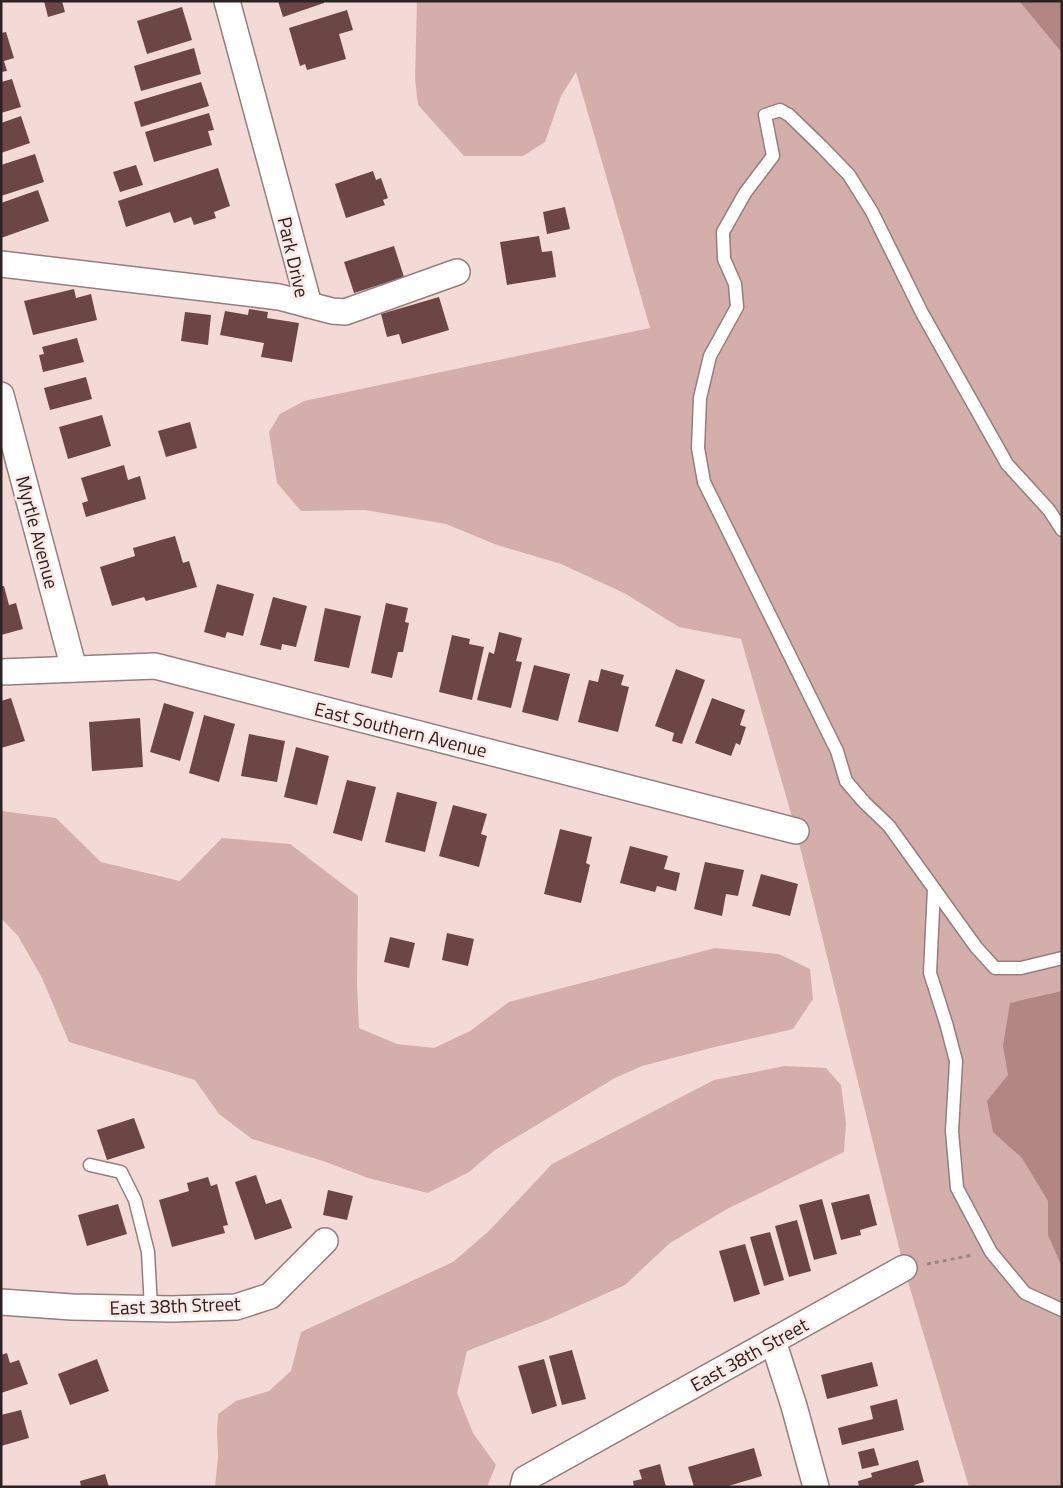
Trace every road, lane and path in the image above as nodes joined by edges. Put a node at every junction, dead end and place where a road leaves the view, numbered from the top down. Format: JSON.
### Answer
{"nodes":[{"id":1,"x":227,"y":1,"type":"edge"},
{"id":2,"x":1,"y":264,"type":"edge"},
{"id":3,"x":457,"y":272,"type":"dead end"},
{"id":4,"x":309,"y":305,"type":"junction"},
{"id":5,"x":1,"y":395,"type":"edge"},
{"id":6,"x":1062,"y":530,"type":"edge"},
{"id":7,"x":74,"y":669,"type":"junction"},
{"id":8,"x":1,"y":672,"type":"edge"},
{"id":9,"x":796,"y":831,"type":"dead end"},
{"id":10,"x":934,"y":889,"type":"junction"},
{"id":11,"x":1062,"y":958,"type":"edge"},
{"id":12,"x":90,"y":1164,"type":"dead end"},
{"id":13,"x":325,"y":1241,"type":"dead end"},
{"id":14,"x":991,"y":1252,"type":"junction"},
{"id":15,"x":904,"y":1268,"type":"joint"},
{"id":16,"x":1,"y":1302,"type":"edge"},
{"id":17,"x":151,"y":1308,"type":"junction"},
{"id":18,"x":1062,"y":1310,"type":"edge"},
{"id":19,"x":773,"y":1341,"type":"junction"},
{"id":20,"x":523,"y":1487,"type":"edge"},
{"id":21,"x":816,"y":1487,"type":"edge"}],
"edges":[{"from":1,"to":4,"type":"street","name":"Park Drive"},
{"from":2,"to":4,"type":"street","name":"Park Drive"},
{"from":3,"to":4,"type":"street"},
{"from":5,"to":7,"type":"street","name":"Myrtle Avenue"},
{"from":6,"to":10,"type":"lane"},
{"from":7,"to":8,"type":"street","name":"East Southern Avenue"},
{"from":7,"to":9,"type":"street","name":"East Southern Avenue"},
{"from":10,"to":11,"type":"lane"},
{"from":10,"to":14,"type":"lane"},
{"from":12,"to":17,"type":"lane"},
{"from":13,"to":17,"type":"street","name":"East 38th Street"},
{"from":14,"to":15,"type":"path"},
{"from":14,"to":18,"type":"lane"},
{"from":15,"to":19,"type":"street","name":"East 38th Street"},
{"from":16,"to":17,"type":"street","name":"East 38th Street"},
{"from":19,"to":20,"type":"street","name":"East 38th Street"},
{"from":19,"to":21,"type":"street"}]}
